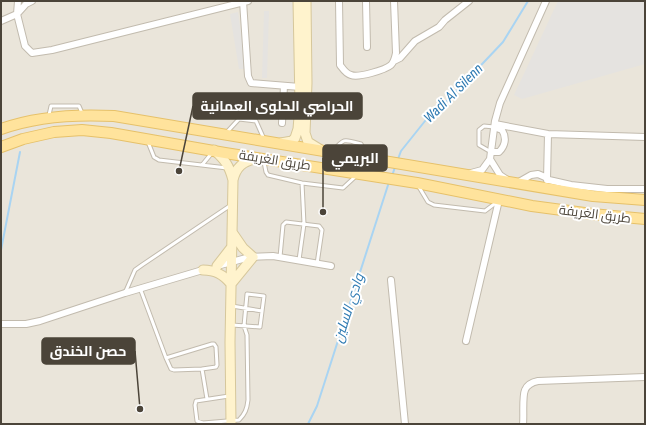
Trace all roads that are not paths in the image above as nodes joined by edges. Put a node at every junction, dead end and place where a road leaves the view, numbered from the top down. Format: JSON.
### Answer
{"nodes":[{"id":1,"x":18,"y":1,"type":"edge"},
{"id":2,"x":32,"y":1,"type":"edge"},
{"id":3,"x":245,"y":1,"type":"edge"},
{"id":4,"x":339,"y":1,"type":"edge"},
{"id":5,"x":366,"y":1,"type":"edge"},
{"id":6,"x":394,"y":1,"type":"edge"},
{"id":7,"x":469,"y":1,"type":"edge"},
{"id":8,"x":546,"y":1,"type":"edge"},
{"id":9,"x":299,"y":2,"type":"edge"},
{"id":10,"x":17,"y":14,"type":"junction"},
{"id":11,"x":1,"y":22,"type":"edge"},
{"id":12,"x":367,"y":47,"type":"dead end"},
{"id":13,"x":394,"y":61,"type":"junction"},
{"id":14,"x":284,"y":86,"type":"junction"},
{"id":15,"x":300,"y":87,"type":"junction"},
{"id":16,"x":282,"y":124,"type":"dead end"},
{"id":17,"x":494,"y":126,"type":"junction"},
{"id":18,"x":1,"y":128,"type":"edge"},
{"id":19,"x":225,"y":134,"type":"junction"},
{"id":20,"x":548,"y":134,"type":"junction"},
{"id":21,"x":645,"y":137,"type":"edge"},
{"id":22,"x":146,"y":138,"type":"junction"},
{"id":23,"x":264,"y":141,"type":"junction"},
{"id":24,"x":277,"y":143,"type":"junction"},
{"id":25,"x":1,"y":147,"type":"edge"},
{"id":26,"x":214,"y":150,"type":"junction"},
{"id":27,"x":327,"y":152,"type":"junction"},
{"id":28,"x":491,"y":155,"type":"junction"},
{"id":29,"x":264,"y":158,"type":"junction"},
{"id":30,"x":368,"y":159,"type":"junction"},
{"id":31,"x":202,"y":165,"type":"junction"},
{"id":32,"x":230,"y":168,"type":"junction"},
{"id":33,"x":359,"y":174,"type":"junction"},
{"id":34,"x":465,"y":174,"type":"junction"},
{"id":35,"x":233,"y":180,"type":"junction"},
{"id":36,"x":512,"y":182,"type":"junction"},
{"id":37,"x":302,"y":183,"type":"junction"},
{"id":38,"x":417,"y":183,"type":"junction"},
{"id":39,"x":546,"y":183,"type":"junction"},
{"id":40,"x":645,"y":189,"type":"edge"},
{"id":41,"x":499,"y":200,"type":"junction"},
{"id":42,"x":645,"y":200,"type":"edge"},
{"id":43,"x":232,"y":204,"type":"junction"},
{"id":44,"x":645,"y":219,"type":"edge"},
{"id":45,"x":304,"y":224,"type":"junction"},
{"id":46,"x":232,"y":232,"type":"junction"},
{"id":47,"x":232,"y":247,"type":"junction"},
{"id":48,"x":253,"y":257,"type":"junction"},
{"id":49,"x":280,"y":257,"type":"junction"},
{"id":50,"x":299,"y":260,"type":"junction"},
{"id":51,"x":231,"y":262,"type":"junction"},
{"id":52,"x":317,"y":264,"type":"junction"},
{"id":53,"x":217,"y":266,"type":"junction"},
{"id":54,"x":331,"y":266,"type":"dead end"},
{"id":55,"x":203,"y":270,"type":"junction"},
{"id":56,"x":391,"y":280,"type":"dead end"},
{"id":57,"x":231,"y":284,"type":"junction"},
{"id":58,"x":140,"y":288,"type":"junction"},
{"id":59,"x":125,"y":293,"type":"junction"},
{"id":60,"x":231,"y":306,"type":"junction"},
{"id":61,"x":246,"y":308,"type":"junction"},
{"id":62,"x":262,"y":311,"type":"junction"},
{"id":63,"x":1,"y":324,"type":"edge"},
{"id":64,"x":230,"y":325,"type":"junction"},
{"id":65,"x":244,"y":326,"type":"junction"},
{"id":66,"x":466,"y":341,"type":"dead end"},
{"id":67,"x":166,"y":358,"type":"junction"},
{"id":68,"x":202,"y":369,"type":"junction"},
{"id":69,"x":645,"y":377,"type":"edge"},
{"id":70,"x":230,"y":396,"type":"junction"},
{"id":71,"x":206,"y":399,"type":"junction"},
{"id":72,"x":231,"y":423,"type":"edge"},
{"id":73,"x":405,"y":424,"type":"edge"},
{"id":74,"x":523,"y":424,"type":"edge"}],
"edges":[{"from":1,"to":10,"type":"street"},
{"from":2,"to":10,"type":"street"},
{"from":3,"to":10,"type":"street"},
{"from":3,"to":14,"type":"street"},
{"from":4,"to":13,"type":"street"},
{"from":5,"to":12,"type":"street"},
{"from":6,"to":13,"type":"street"},
{"from":7,"to":13,"type":"street"},
{"from":8,"to":17,"type":"street"},
{"from":9,"to":15,"type":"street"},
{"from":9,"to":27,"type":"street"},
{"from":10,"to":11,"type":"street"},
{"from":14,"to":15,"type":"street"},
{"from":14,"to":16,"type":"street"},
{"from":15,"to":24,"type":"street"},
{"from":17,"to":20,"type":"street"},
{"from":17,"to":28,"type":"street"},
{"from":17,"to":28,"type":"street"},
{"from":17,"to":28,"type":"lane"},
{"from":18,"to":19,"type":"main road","name":"طريق الغريفة"},
{"from":19,"to":23,"type":"main road","name":"طريق الغريفة"},
{"from":19,"to":23,"type":"lane"},
{"from":20,"to":21,"type":"street"},
{"from":20,"to":39,"type":"street"},
{"from":22,"to":25,"type":"main road","name":"طريق الغريفة"},
{"from":22,"to":26,"type":"main road","name":"طريق الغريفة"},
{"from":22,"to":31,"type":"lane"},
{"from":23,"to":24,"type":"main road","name":"طريق الغريفة"},
{"from":24,"to":27,"type":"main road","name":"طريق الغريفة"},
{"from":26,"to":29,"type":"main road","name":"طريق الغريفة"},
{"from":26,"to":31,"type":"lane"},
{"from":26,"to":32,"type":"street"},
{"from":27,"to":30,"type":"main road","name":"طريق الغريفة"},
{"from":27,"to":30,"type":"lane"},
{"from":28,"to":34,"type":"street"},
{"from":28,"to":36,"type":"street"},
{"from":29,"to":33,"type":"main road","name":"طريق الغريفة"},
{"from":29,"to":35,"type":"street"},
{"from":29,"to":37,"type":"lane"},
{"from":30,"to":34,"type":"main road","name":"طريق الغريفة"},
{"from":31,"to":32,"type":"lane"},
{"from":32,"to":35,"type":"street"},
{"from":33,"to":37,"type":"lane"},
{"from":33,"to":38,"type":"main road","name":"طريق الغريفة"},
{"from":34,"to":36,"type":"main road","name":"طريق الغريفة"},
{"from":35,"to":43,"type":"street"},
{"from":36,"to":39,"type":"main road","name":"طريق الغريفة"},
{"from":37,"to":45,"type":"lane"},
{"from":38,"to":41,"type":"main road","name":"طريق الغريفة"},
{"from":38,"to":41,"type":"lane"},
{"from":39,"to":40,"type":"street"},
{"from":39,"to":42,"type":"main road","name":"طريق الغريفة"},
{"from":41,"to":44,"type":"main road","name":"طريق الغريفة"},
{"from":41,"to":66,"type":"street"},
{"from":43,"to":46,"type":"street"},
{"from":43,"to":59,"type":"lane"},
{"from":45,"to":49,"type":"lane"},
{"from":45,"to":50,"type":"lane"},
{"from":45,"to":52,"type":"lane"},
{"from":46,"to":47,"type":"street"},
{"from":46,"to":48,"type":"street"},
{"from":47,"to":51,"type":"street"},
{"from":47,"to":53,"type":"street"},
{"from":48,"to":49,"type":"street"},
{"from":48,"to":51,"type":"street"},
{"from":48,"to":57,"type":"street"},
{"from":49,"to":50,"type":"street"},
{"from":50,"to":52,"type":"street"},
{"from":51,"to":53,"type":"street"},
{"from":51,"to":57,"type":"street"},
{"from":52,"to":54,"type":"street"},
{"from":53,"to":55,"type":"street"},
{"from":55,"to":57,"type":"street"},
{"from":55,"to":58,"type":"street"},
{"from":56,"to":73,"type":"street"},
{"from":57,"to":60,"type":"street"},
{"from":58,"to":59,"type":"street"},
{"from":58,"to":67,"type":"lane"},
{"from":59,"to":63,"type":"street"},
{"from":60,"to":61,"type":"lane"},
{"from":60,"to":64,"type":"street"},
{"from":61,"to":62,"type":"lane"},
{"from":61,"to":62,"type":"lane"},
{"from":61,"to":65,"type":"lane"},
{"from":62,"to":65,"type":"lane"},
{"from":64,"to":65,"type":"lane"},
{"from":64,"to":70,"type":"street"},
{"from":65,"to":72,"type":"lane"},
{"from":67,"to":68,"type":"lane"},
{"from":67,"to":68,"type":"lane"},
{"from":68,"to":71,"type":"lane"},
{"from":69,"to":74,"type":"street"},
{"from":70,"to":71,"type":"lane"},
{"from":70,"to":72,"type":"street"},
{"from":71,"to":72,"type":"lane"}]}
